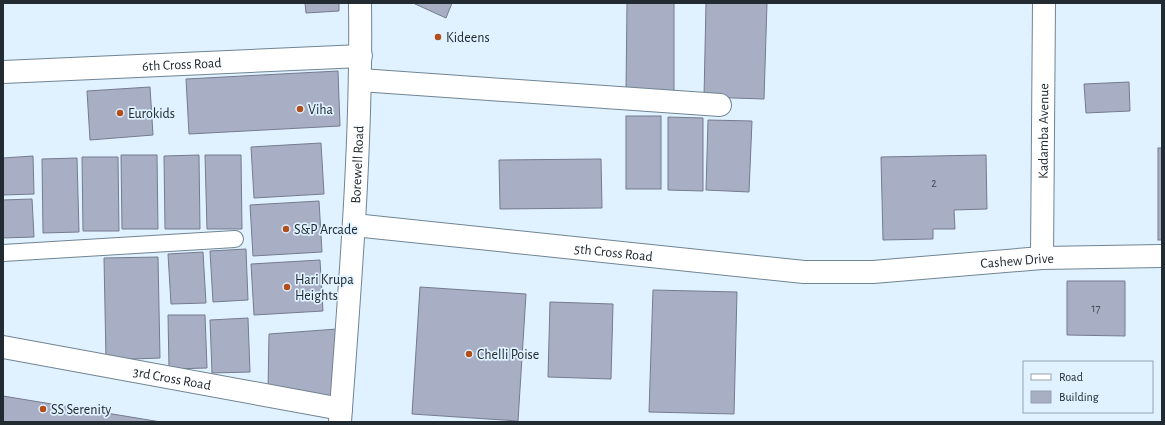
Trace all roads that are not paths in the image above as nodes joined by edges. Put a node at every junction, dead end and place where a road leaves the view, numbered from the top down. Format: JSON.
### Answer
{"nodes":[{"id":1,"x":360,"y":3,"type":"edge"},
{"id":2,"x":1044,"y":3,"type":"edge"},
{"id":3,"x":361,"y":56,"type":"junction"},
{"id":4,"x":3,"y":72,"type":"edge"},
{"id":5,"x":360,"y":80,"type":"junction"},
{"id":6,"x":720,"y":105,"type":"dead end"},
{"id":7,"x":354,"y":225,"type":"junction"},
{"id":8,"x":235,"y":239,"type":"dead end"},
{"id":9,"x":3,"y":253,"type":"edge"},
{"id":10,"x":1162,"y":256,"type":"edge"},
{"id":11,"x":1042,"y":258,"type":"junction"},
{"id":12,"x":872,"y":272,"type":"joint"},
{"id":13,"x":3,"y":347,"type":"edge"},
{"id":14,"x":341,"y":416,"type":"edge"}],
"edges":[{"from":1,"to":3,"type":"street","name":"Borewell Road"},
{"from":2,"to":11,"type":"street","name":"Kadamba Avenue"},
{"from":3,"to":4,"type":"street","name":"6th Cross Road"},
{"from":3,"to":5,"type":"street","name":"Borewell Road"},
{"from":5,"to":6,"type":"street"},
{"from":5,"to":7,"type":"street","name":"Borewell Road"},
{"from":7,"to":12,"type":"street","name":"5th Cross Road"},
{"from":7,"to":14,"type":"street","name":"Borewell Road"},
{"from":8,"to":9,"type":"lane"},
{"from":10,"to":11,"type":"street","name":"Cashew Drive"},
{"from":11,"to":12,"type":"street","name":"Cashew Drive"},
{"from":13,"to":14,"type":"street","name":"3rd Cross Road"}]}
